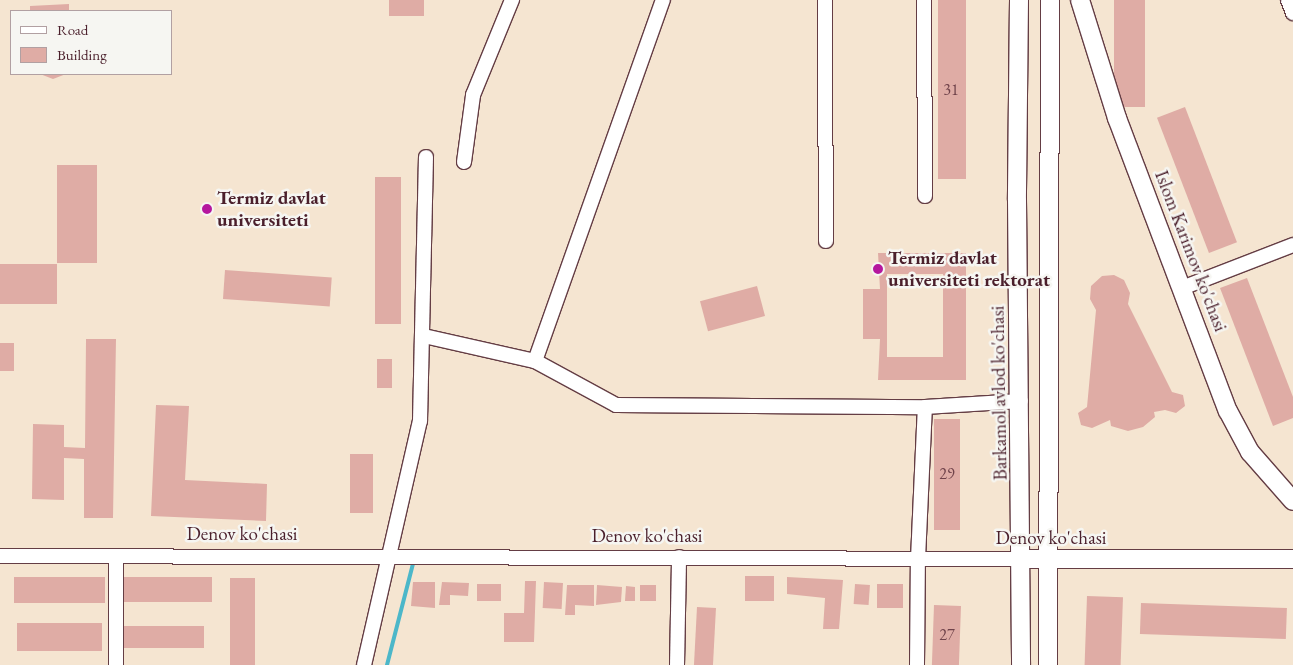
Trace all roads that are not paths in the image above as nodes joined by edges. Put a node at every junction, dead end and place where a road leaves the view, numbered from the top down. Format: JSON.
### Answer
{"nodes":[{"id":1,"x":512,"y":0,"type":"edge"},
{"id":2,"x":662,"y":0,"type":"edge"},
{"id":3,"x":825,"y":0,"type":"edge"},
{"id":4,"x":924,"y":0,"type":"edge"},
{"id":5,"x":1020,"y":0,"type":"edge"},
{"id":6,"x":1050,"y":0,"type":"edge"},
{"id":7,"x":1080,"y":0,"type":"edge"},
{"id":8,"x":1288,"y":0,"type":"edge"},
{"id":9,"x":1293,"y":13,"type":"edge"},
{"id":10,"x":426,"y":157,"type":"dead end"},
{"id":11,"x":464,"y":162,"type":"dead end"},
{"id":12,"x":924,"y":196,"type":"dead end"},
{"id":13,"x":826,"y":241,"type":"dead end"},
{"id":14,"x":1293,"y":245,"type":"edge"},
{"id":15,"x":1182,"y":288,"type":"junction"},
{"id":16,"x":424,"y":336,"type":"junction"},
{"id":17,"x":535,"y":361,"type":"junction"},
{"id":18,"x":1021,"y":401,"type":"junction"},
{"id":19,"x":925,"y":407,"type":"junction"},
{"id":20,"x":1293,"y":501,"type":"edge"},
{"id":21,"x":0,"y":556,"type":"edge"},
{"id":22,"x":116,"y":556,"type":"junction"},
{"id":23,"x":387,"y":556,"type":"junction"},
{"id":24,"x":679,"y":557,"type":"junction"},
{"id":25,"x":918,"y":559,"type":"junction"},
{"id":26,"x":1022,"y":559,"type":"junction"},
{"id":27,"x":1049,"y":559,"type":"junction"},
{"id":28,"x":1293,"y":559,"type":"edge"},
{"id":29,"x":116,"y":665,"type":"edge"},
{"id":30,"x":364,"y":665,"type":"edge"},
{"id":31,"x":677,"y":665,"type":"edge"},
{"id":32,"x":917,"y":665,"type":"edge"},
{"id":33,"x":1021,"y":665,"type":"edge"},
{"id":34,"x":1048,"y":665,"type":"edge"}],
"edges":[{"from":1,"to":11,"type":"street"},
{"from":2,"to":17,"type":"street"},
{"from":3,"to":13,"type":"street"},
{"from":4,"to":12,"type":"street"},
{"from":5,"to":18,"type":"main road","name":"Barkamol avlod ko'chasi"},
{"from":6,"to":27,"type":"main road"},
{"from":7,"to":15,"type":"main road","name":"Islom Karimov ko'chasi"},
{"from":8,"to":9,"type":"street"},
{"from":10,"to":16,"type":"street"},
{"from":14,"to":15,"type":"street"},
{"from":15,"to":20,"type":"main road","name":"Islom Karimov ko'chasi"},
{"from":16,"to":17,"type":"street"},
{"from":16,"to":23,"type":"street"},
{"from":17,"to":19,"type":"street"},
{"from":18,"to":19,"type":"street"},
{"from":18,"to":26,"type":"main road","name":"Barkamol avlod ko'chasi"},
{"from":19,"to":25,"type":"street"},
{"from":21,"to":22,"type":"street","name":"Denov ko'chasi"},
{"from":22,"to":23,"type":"street","name":"Denov ko'chasi"},
{"from":22,"to":29,"type":"street"},
{"from":23,"to":24,"type":"street","name":"Denov ko'chasi"},
{"from":23,"to":30,"type":"street"},
{"from":24,"to":25,"type":"street","name":"Denov ko'chasi"},
{"from":24,"to":31,"type":"street"},
{"from":25,"to":26,"type":"street","name":"Denov ko'chasi"},
{"from":25,"to":32,"type":"street"},
{"from":26,"to":27,"type":"main road","name":"Denov ko'chasi"},
{"from":26,"to":33,"type":"main road","name":"Barkamol avlod ko'chasi"},
{"from":27,"to":28,"type":"main road","name":"Denov ko'chasi"},
{"from":27,"to":34,"type":"main road"}]}
